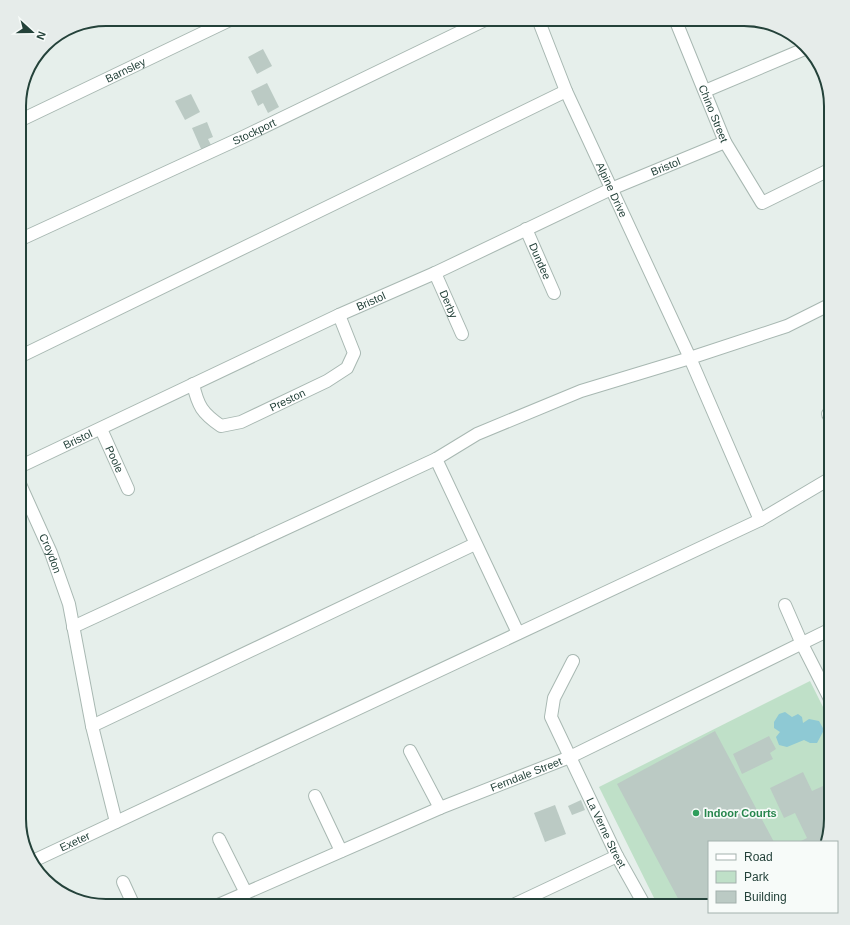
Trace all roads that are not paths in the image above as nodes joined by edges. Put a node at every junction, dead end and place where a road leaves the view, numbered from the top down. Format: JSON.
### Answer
{"nodes":[{"id":1,"x":217,"y":26,"type":"edge"},
{"id":2,"x":473,"y":26,"type":"edge"},
{"id":3,"x":541,"y":26,"type":"edge"},
{"id":4,"x":678,"y":26,"type":"edge"},
{"id":5,"x":802,"y":50,"type":"edge"},
{"id":6,"x":566,"y":91,"type":"junction"},
{"id":7,"x":705,"y":92,"type":"junction"},
{"id":8,"x":26,"y":118,"type":"edge"},
{"id":9,"x":725,"y":142,"type":"junction"},
{"id":10,"x":824,"y":172,"type":"edge"},
{"id":11,"x":611,"y":189,"type":"junction"},
{"id":12,"x":526,"y":229,"type":"junction"},
{"id":13,"x":26,"y":237,"type":"edge"},
{"id":14,"x":435,"y":273,"type":"junction"},
{"id":15,"x":554,"y":293,"type":"dead end"},
{"id":16,"x":824,"y":308,"type":"edge"},
{"id":17,"x":339,"y":315,"type":"junction"},
{"id":18,"x":462,"y":334,"type":"dead end"},
{"id":19,"x":26,"y":355,"type":"edge"},
{"id":20,"x":690,"y":358,"type":"junction"},
{"id":21,"x":193,"y":384,"type":"junction"},
{"id":22,"x":101,"y":429,"type":"junction"},
{"id":23,"x":436,"y":459,"type":"junction"},
{"id":24,"x":26,"y":464,"type":"edge"},
{"id":25,"x":824,"y":482,"type":"edge"},
{"id":26,"x":128,"y":489,"type":"dead end"},
{"id":27,"x":26,"y":498,"type":"edge"},
{"id":28,"x":760,"y":520,"type":"junction"},
{"id":29,"x":475,"y":544,"type":"junction"},
{"id":30,"x":785,"y":605,"type":"dead end"},
{"id":31,"x":73,"y":627,"type":"junction"},
{"id":32,"x":518,"y":632,"type":"junction"},
{"id":33,"x":824,"y":633,"type":"edge"},
{"id":34,"x":802,"y":644,"type":"junction"},
{"id":35,"x":573,"y":661,"type":"dead end"},
{"id":36,"x":824,"y":687,"type":"edge"},
{"id":37,"x":92,"y":726,"type":"junction"},
{"id":38,"x":410,"y":751,"type":"dead end"},
{"id":39,"x":570,"y":757,"type":"junction"},
{"id":40,"x":315,"y":796,"type":"dead end"},
{"id":41,"x":440,"y":808,"type":"junction"},
{"id":42,"x":116,"y":822,"type":"junction"},
{"id":43,"x":219,"y":839,"type":"dead end"},
{"id":44,"x":341,"y":851,"type":"junction"},
{"id":45,"x":617,"y":856,"type":"junction"},
{"id":46,"x":37,"y":859,"type":"edge"},
{"id":47,"x":123,"y":882,"type":"dead end"},
{"id":48,"x":246,"y":893,"type":"junction"},
{"id":49,"x":131,"y":899,"type":"edge"},
{"id":50,"x":232,"y":899,"type":"edge"},
{"id":51,"x":528,"y":899,"type":"edge"},
{"id":52,"x":641,"y":899,"type":"edge"}],
"edges":[{"from":1,"to":8,"type":"street","name":"Barnsley"},
{"from":2,"to":13,"type":"street","name":"Stockport"},
{"from":3,"to":6,"type":"street","name":"Alpine Drive"},
{"from":4,"to":7,"type":"street","name":"Chino Street"},
{"from":5,"to":7,"type":"street"},
{"from":6,"to":11,"type":"street","name":"Alpine Drive"},
{"from":6,"to":19,"type":"street"},
{"from":7,"to":9,"type":"street","name":"Chino Street"},
{"from":9,"to":10,"type":"street","name":"Chino Street"},
{"from":9,"to":11,"type":"street","name":"Bristol"},
{"from":11,"to":12,"type":"street","name":"Bristol"},
{"from":11,"to":20,"type":"street","name":"Alpine Drive"},
{"from":12,"to":14,"type":"street","name":"Bristol"},
{"from":12,"to":15,"type":"street","name":"Dundee"},
{"from":14,"to":17,"type":"street","name":"Bristol"},
{"from":14,"to":18,"type":"street","name":"Derby"},
{"from":16,"to":20,"type":"street"},
{"from":17,"to":21,"type":"street","name":"Bristol"},
{"from":17,"to":21,"type":"street","name":"Preston"},
{"from":20,"to":23,"type":"street"},
{"from":20,"to":28,"type":"street","name":"Alpine Drive"},
{"from":21,"to":22,"type":"street","name":"Bristol"},
{"from":22,"to":24,"type":"street","name":"Bristol"},
{"from":22,"to":26,"type":"street","name":"Poole"},
{"from":23,"to":29,"type":"street"},
{"from":23,"to":31,"type":"street"},
{"from":25,"to":28,"type":"street","name":"Exeter"},
{"from":27,"to":31,"type":"street","name":"Croydon"},
{"from":28,"to":32,"type":"street","name":"Exeter"},
{"from":29,"to":32,"type":"street"},
{"from":29,"to":37,"type":"street"},
{"from":30,"to":34,"type":"street"},
{"from":31,"to":37,"type":"street","name":"Croydon"},
{"from":32,"to":42,"type":"street","name":"Exeter"},
{"from":33,"to":34,"type":"street","name":"Ferndale Street"},
{"from":34,"to":36,"type":"street"},
{"from":34,"to":39,"type":"street","name":"Ferndale Street"},
{"from":35,"to":39,"type":"street","name":"La Verne Street"},
{"from":37,"to":42,"type":"street","name":"Croydon"},
{"from":38,"to":41,"type":"street"},
{"from":39,"to":41,"type":"street","name":"Ferndale Street"},
{"from":39,"to":45,"type":"street","name":"La Verne Street"},
{"from":40,"to":44,"type":"street"},
{"from":41,"to":44,"type":"street","name":"Ferndale Street"},
{"from":42,"to":46,"type":"street","name":"Exeter"},
{"from":43,"to":48,"type":"street"},
{"from":44,"to":48,"type":"street","name":"Ferndale Street"},
{"from":45,"to":51,"type":"street"},
{"from":45,"to":52,"type":"street","name":"La Verne Street"},
{"from":47,"to":49,"type":"street"},
{"from":48,"to":50,"type":"street","name":"Ferndale Street"}]}
